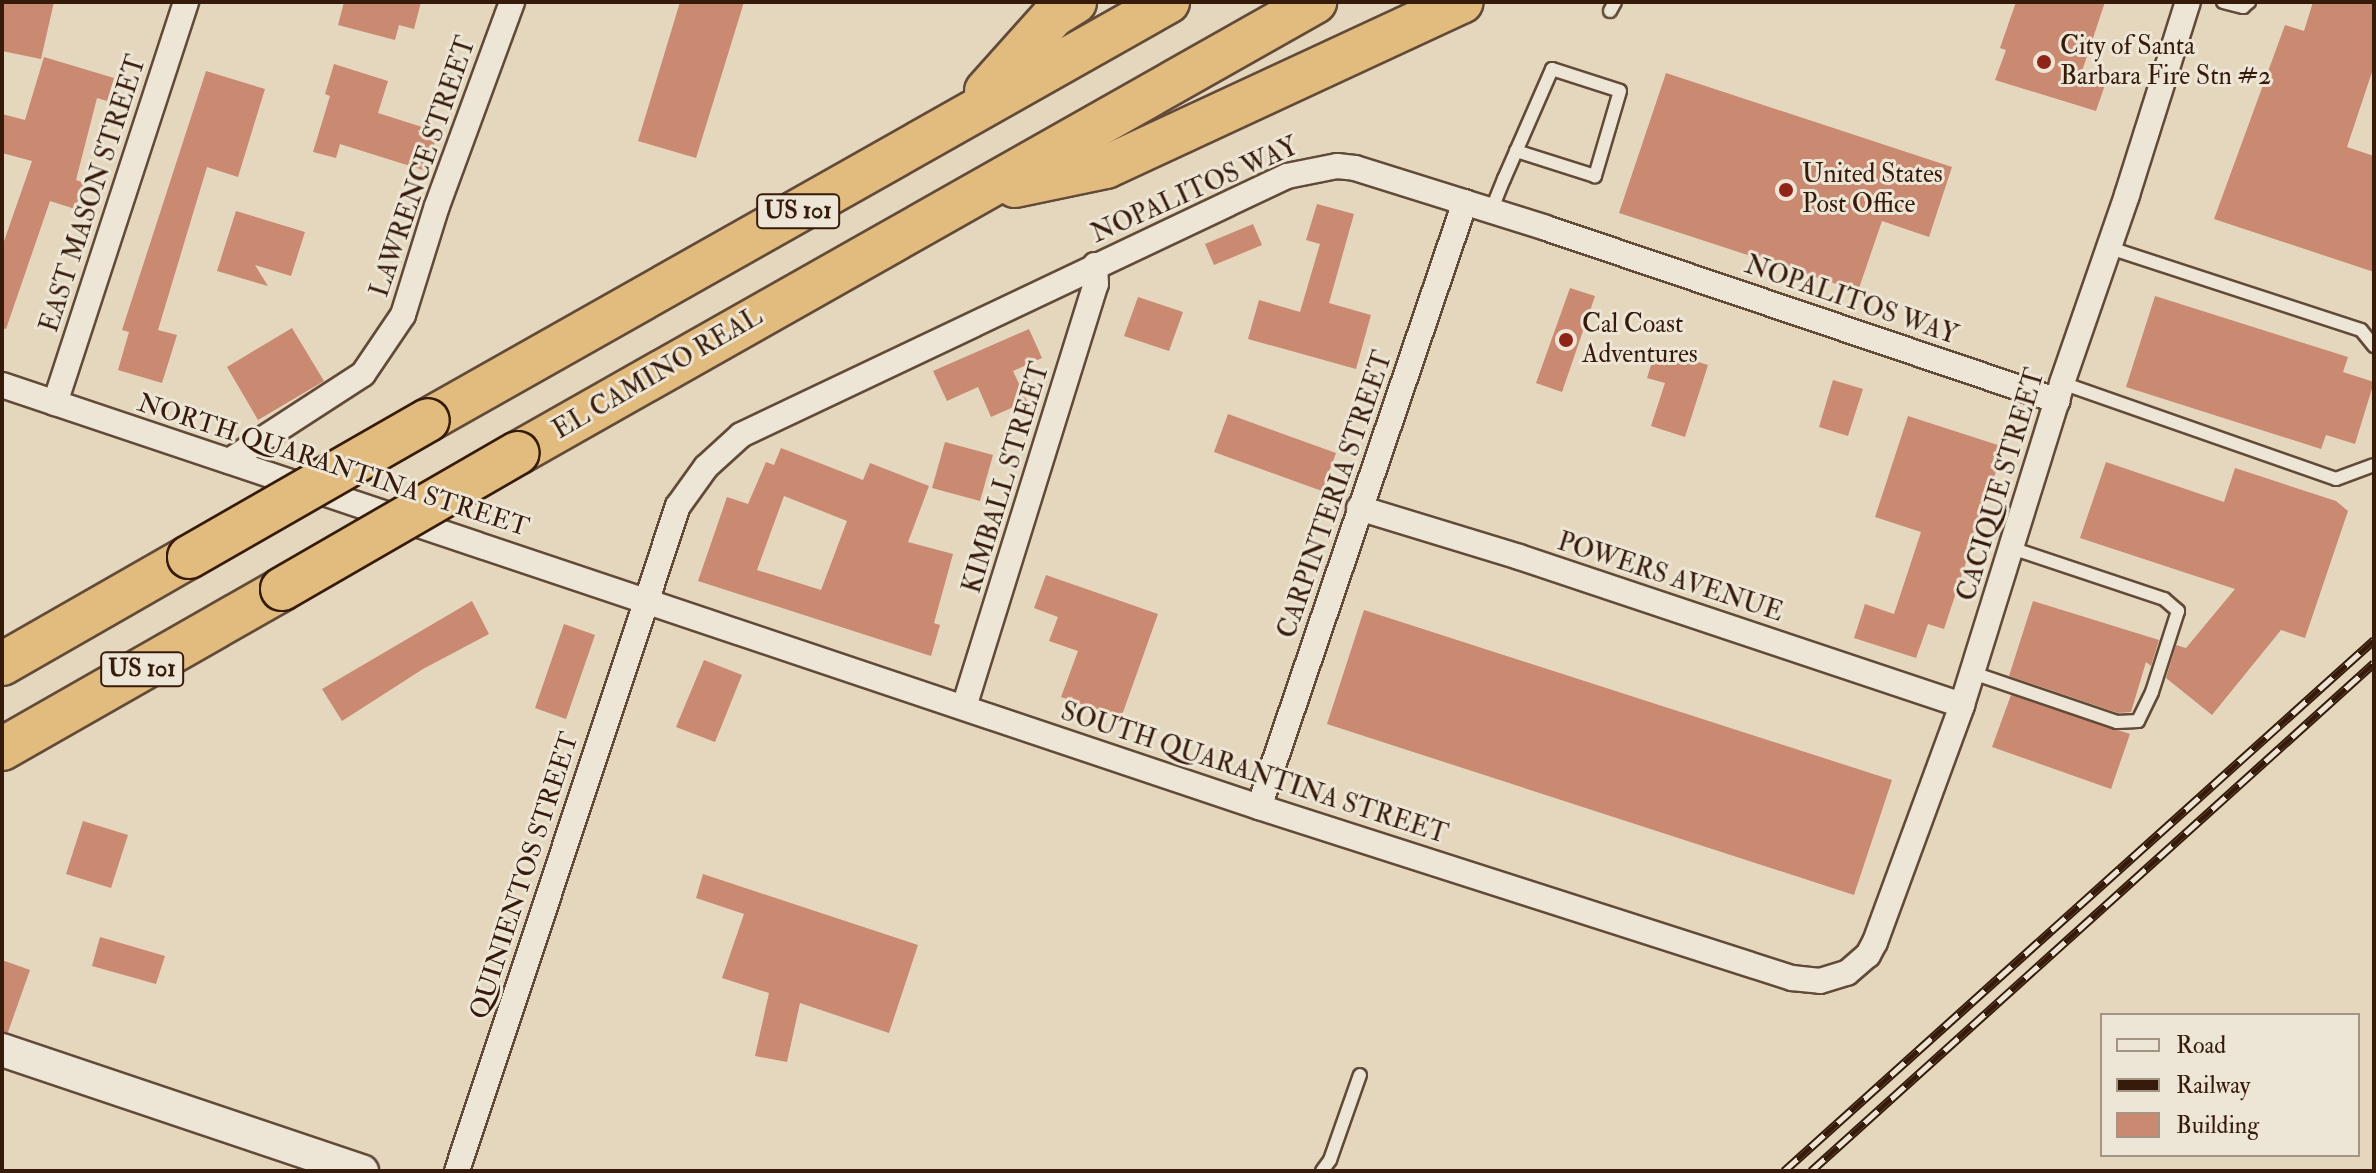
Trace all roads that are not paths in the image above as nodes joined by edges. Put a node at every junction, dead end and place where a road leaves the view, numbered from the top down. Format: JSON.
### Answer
{"nodes":[{"id":1,"x":186,"y":2,"type":"edge"},
{"id":2,"x":512,"y":2,"type":"edge"},
{"id":3,"x":1075,"y":2,"type":"edge"},
{"id":4,"x":1168,"y":2,"type":"edge"},
{"id":5,"x":1315,"y":2,"type":"edge"},
{"id":6,"x":1462,"y":2,"type":"edge"},
{"id":7,"x":2188,"y":2,"type":"edge"},
{"id":8,"x":2223,"y":2,"type":"edge"},
{"id":9,"x":2249,"y":2,"type":"edge"},
{"id":10,"x":964,"y":116,"type":"junction"},
{"id":11,"x":1516,"y":151,"type":"junction"},
{"id":12,"x":974,"y":195,"type":"junction"},
{"id":13,"x":1465,"y":202,"type":"junction"},
{"id":14,"x":1491,"y":211,"type":"junction"},
{"id":15,"x":2110,"y":248,"type":"junction"},
{"id":16,"x":1095,"y":265,"type":"junction"},
{"id":17,"x":2374,"y":346,"type":"edge"},
{"id":18,"x":2,"y":385,"type":"edge"},
{"id":19,"x":2060,"y":392,"type":"junction"},
{"id":20,"x":55,"y":403,"type":"junction"},
{"id":21,"x":229,"y":461,"type":"junction"},
{"id":22,"x":2374,"y":465,"type":"edge"},
{"id":23,"x":1359,"y":508,"type":"junction"},
{"id":24,"x":2012,"y":548,"type":"junction"},
{"id":25,"x":646,"y":600,"type":"junction"},
{"id":26,"x":2,"y":664,"type":"edge"},
{"id":27,"x":1973,"y":673,"type":"junction"},
{"id":28,"x":1962,"y":705,"type":"junction"},
{"id":29,"x":964,"y":707,"type":"junction"},
{"id":30,"x":2,"y":749,"type":"edge"},
{"id":31,"x":1259,"y":807,"type":"junction"},
{"id":32,"x":1847,"y":973,"type":"joint"},
{"id":33,"x":2,"y":1050,"type":"edge"},
{"id":34,"x":1360,"y":1075,"type":"dead end"},
{"id":35,"x":362,"y":1171,"type":"edge"},
{"id":36,"x":457,"y":1171,"type":"edge"},
{"id":37,"x":1322,"y":1171,"type":"edge"}],
"edges":[{"from":1,"to":20,"type":"street","name":"EAST MASON STREET"},
{"from":2,"to":21,"type":"street","name":"LAWRENCE STREET"},
{"from":3,"to":10,"type":"highway"},
{"from":4,"to":10,"type":"highway","number":"US 101"},
{"from":5,"to":12,"type":"highway","name":"EL CAMINO REAL","number":"US 101"},
{"from":6,"to":12,"type":"highway"},
{"from":7,"to":15,"type":"street","name":"CACIQUE STREET"},
{"from":8,"to":9,"type":"lane"},
{"from":10,"to":26,"type":"highway","number":"US 101","bridge":true},
{"from":11,"to":11,"type":"lane"},
{"from":11,"to":14,"type":"lane"},
{"from":12,"to":30,"type":"highway","name":"EL CAMINO REAL","number":"US 101","bridge":true},
{"from":13,"to":14,"type":"street","name":"NOPALITOS WAY"},
{"from":13,"to":16,"type":"street","name":"NOPALITOS WAY"},
{"from":13,"to":23,"type":"street","name":"CARPINTERIA STREET"},
{"from":14,"to":19,"type":"street","name":"NOPALITOS WAY"},
{"from":15,"to":17,"type":"lane"},
{"from":15,"to":19,"type":"street","name":"CACIQUE STREET"},
{"from":16,"to":25,"type":"street","name":"NOPALITOS WAY"},
{"from":16,"to":29,"type":"street","name":"KIMBALL STREET"},
{"from":18,"to":20,"type":"street","name":"NORTH QUARANTINA STREET"},
{"from":19,"to":22,"type":"lane"},
{"from":19,"to":24,"type":"street","name":"CACIQUE STREET"},
{"from":20,"to":21,"type":"street","name":"NORTH QUARANTINA STREET"},
{"from":21,"to":25,"type":"street","name":"NORTH QUARANTINA STREET"},
{"from":23,"to":28,"type":"street","name":"POWERS AVENUE"},
{"from":23,"to":31,"type":"street","name":"CARPINTERIA STREET"},
{"from":24,"to":27,"type":"street","name":"CACIQUE STREET"},
{"from":24,"to":27,"type":"lane"},
{"from":25,"to":29,"type":"street","name":"SOUTH QUARANTINA STREET"},
{"from":25,"to":36,"type":"street","name":"QUINIENTOS STREET"},
{"from":27,"to":28,"type":"street","name":"CACIQUE STREET"},
{"from":28,"to":32,"type":"street","name":"CACIQUE STREET"},
{"from":29,"to":31,"type":"street","name":"SOUTH QUARANTINA STREET"},
{"from":31,"to":32,"type":"street","name":"SOUTH QUARANTINA STREET"},
{"from":33,"to":35,"type":"street"},
{"from":34,"to":37,"type":"lane"}]}
